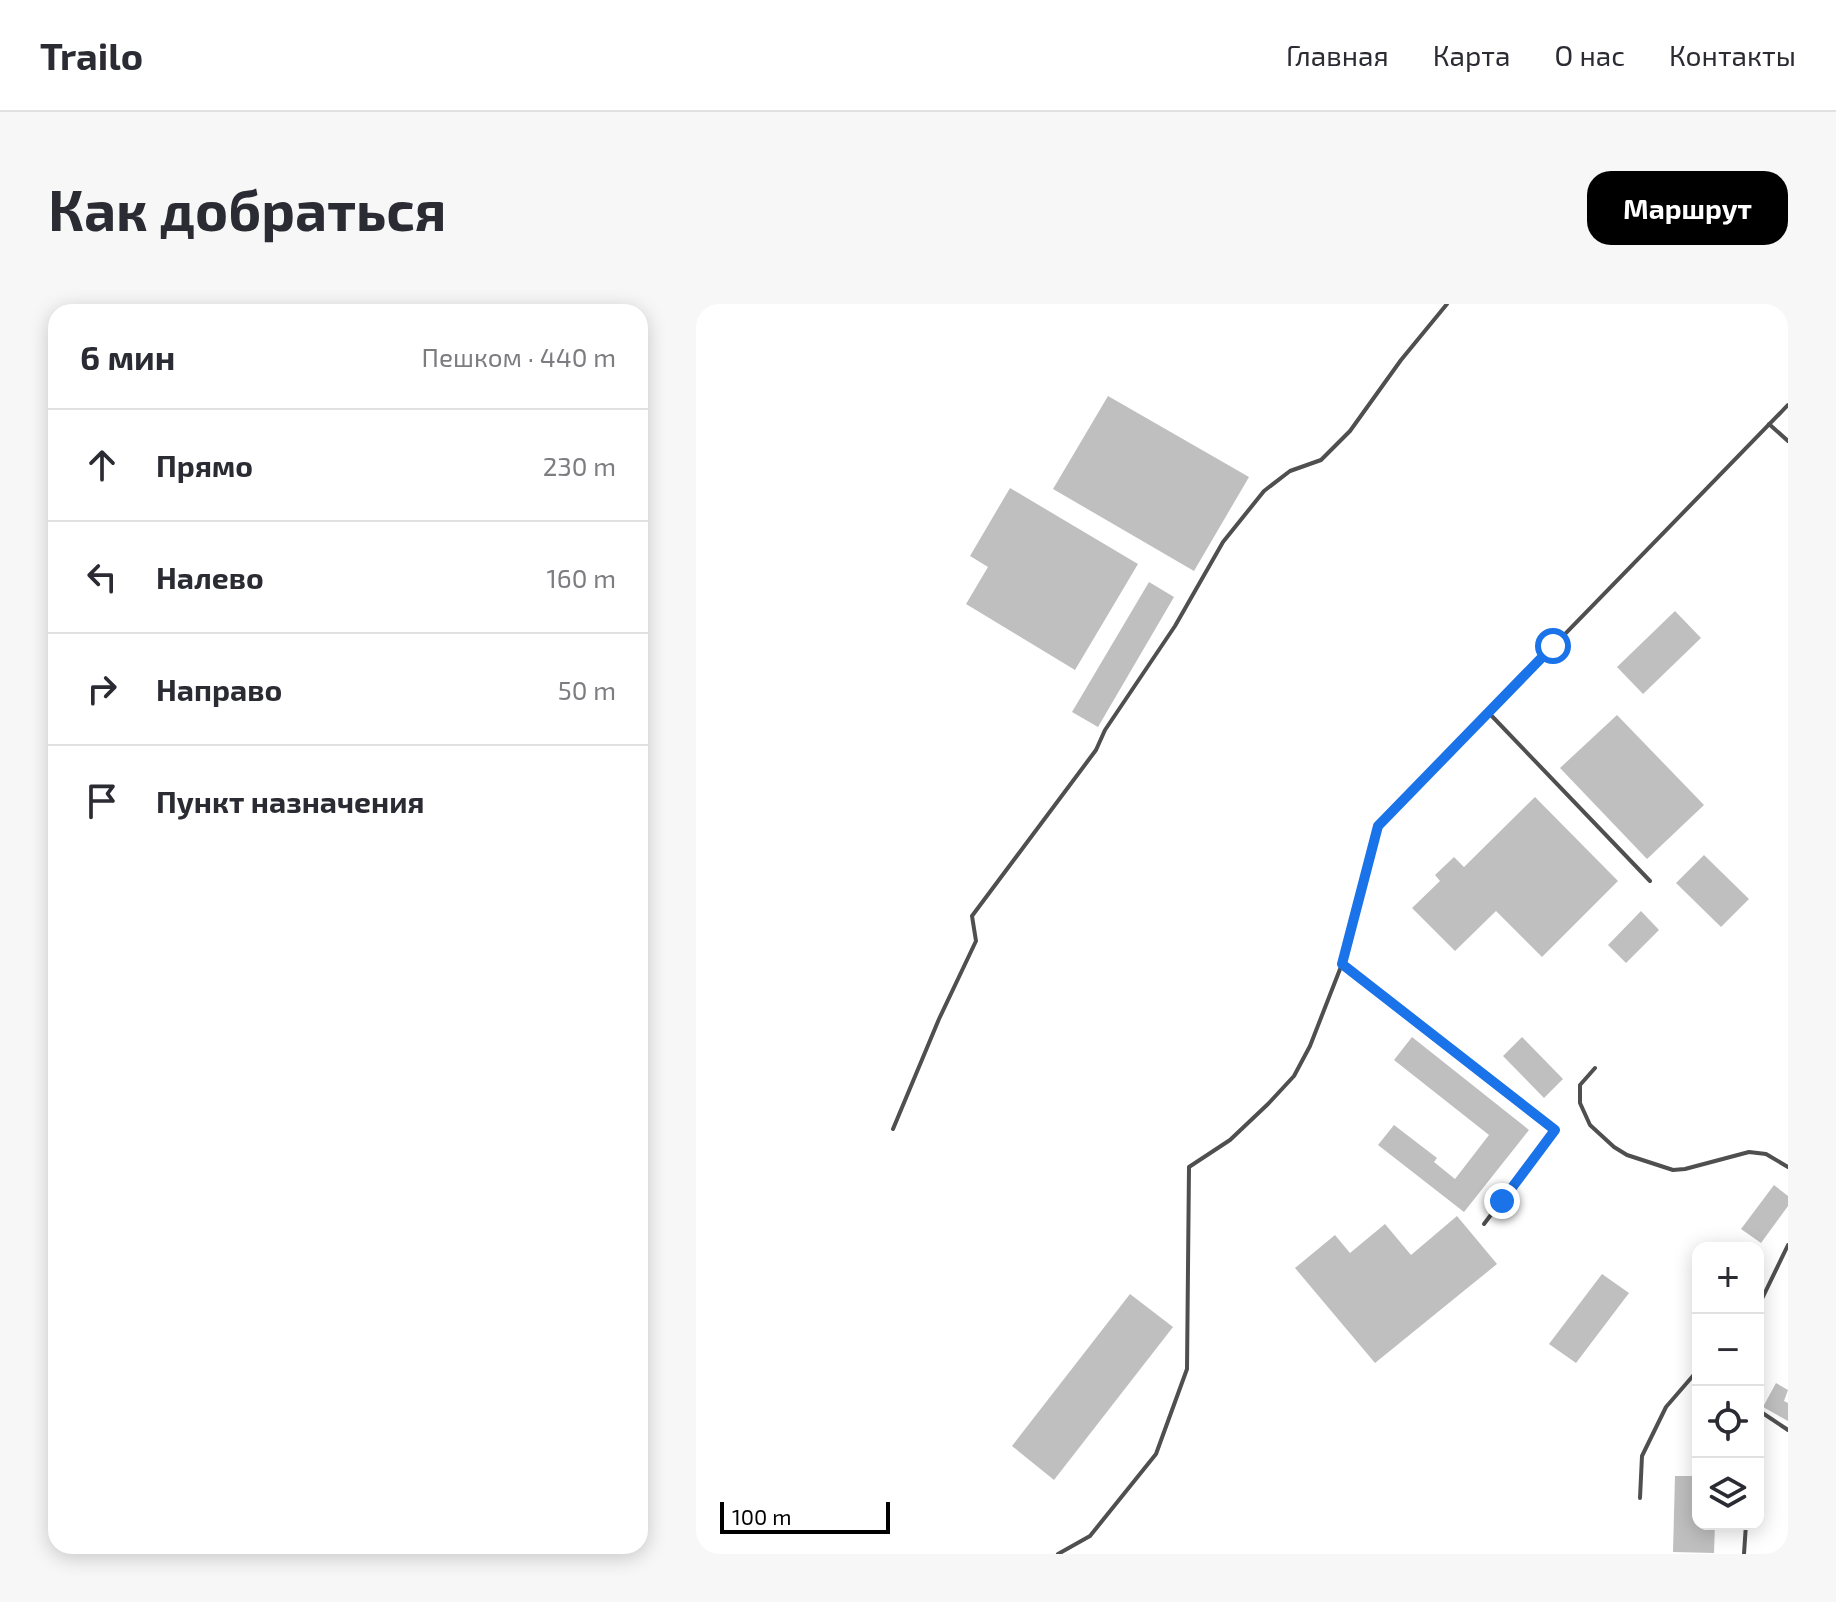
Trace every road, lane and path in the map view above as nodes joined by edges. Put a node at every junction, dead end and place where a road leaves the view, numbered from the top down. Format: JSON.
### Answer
{"nodes":[{"id":1,"x":1447,"y":304,"type":"edge"},
{"id":2,"x":1788,"y":405,"type":"edge"},
{"id":3,"x":1769,"y":424,"type":"junction"},
{"id":4,"x":1788,"y":441,"type":"edge"},
{"id":5,"x":1488,"y":712,"type":"junction"},
{"id":6,"x":1650,"y":881,"type":"dead end"},
{"id":7,"x":1342,"y":964,"type":"junction"},
{"id":8,"x":1595,"y":1068,"type":"dead end"},
{"id":9,"x":893,"y":1129,"type":"dead end"},
{"id":10,"x":1788,"y":1167,"type":"edge"},
{"id":11,"x":1484,"y":1224,"type":"dead end"},
{"id":12,"x":1788,"y":1245,"type":"edge"},
{"id":13,"x":1764,"y":1295,"type":"edge"},
{"id":14,"x":1692,"y":1377,"type":"edge"},
{"id":15,"x":1764,"y":1414,"type":"edge"},
{"id":16,"x":1788,"y":1430,"type":"edge"},
{"id":17,"x":1640,"y":1498,"type":"dead end"},
{"id":18,"x":1746,"y":1530,"type":"edge"},
{"id":19,"x":1058,"y":1554,"type":"edge"},
{"id":20,"x":1744,"y":1554,"type":"edge"}],
"edges":[{"from":1,"to":9,"type":"lane"},
{"from":2,"to":3,"type":"lane"},
{"from":3,"to":4,"type":"lane"},
{"from":3,"to":5,"type":"lane"},
{"from":5,"to":6,"type":"lane"},
{"from":5,"to":7,"type":"lane"},
{"from":7,"to":11,"type":"lane"},
{"from":7,"to":19,"type":"lane"},
{"from":8,"to":10,"type":"lane"},
{"from":12,"to":13,"type":"lane"},
{"from":14,"to":17,"type":"lane"},
{"from":15,"to":16,"type":"lane"},
{"from":18,"to":20,"type":"lane"}]}
